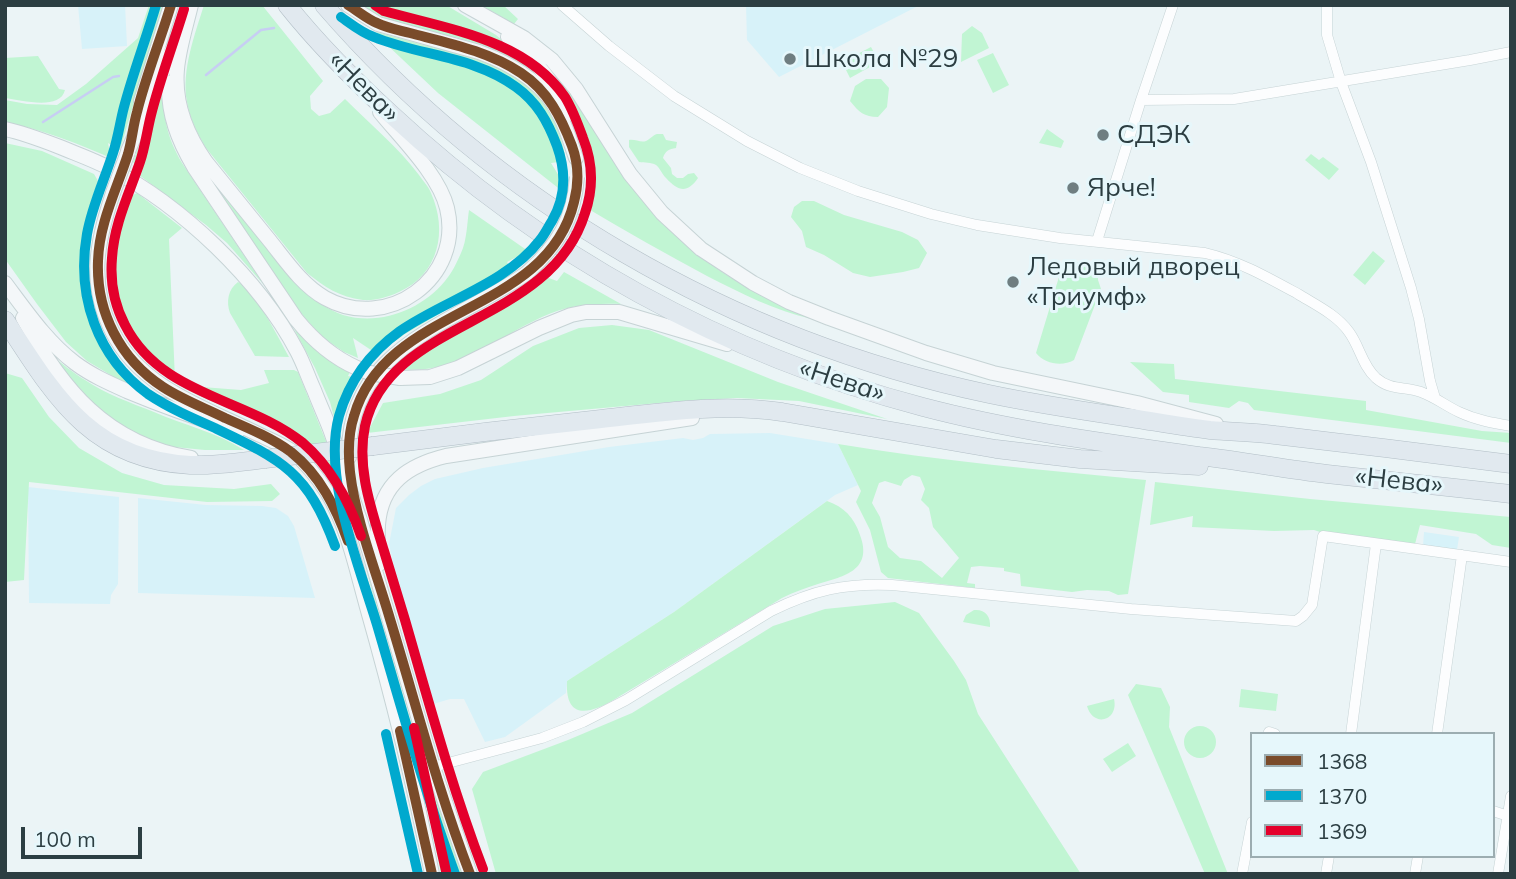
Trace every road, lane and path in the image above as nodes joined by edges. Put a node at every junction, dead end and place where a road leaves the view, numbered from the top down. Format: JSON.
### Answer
{"nodes":[{"id":1,"x":171,"y":5,"type":"edge"},
{"id":2,"x":191,"y":5,"type":"edge"},
{"id":3,"x":287,"y":5,"type":"edge"},
{"id":4,"x":324,"y":5,"type":"edge"},
{"id":5,"x":348,"y":5,"type":"edge"},
{"id":6,"x":463,"y":5,"type":"edge"},
{"id":7,"x":562,"y":5,"type":"edge"},
{"id":8,"x":1173,"y":5,"type":"edge"},
{"id":9,"x":1327,"y":5,"type":"edge"},
{"id":10,"x":179,"y":34,"type":"junction"},
{"id":11,"x":1511,"y":52,"type":"edge"},
{"id":12,"x":332,"y":56,"type":"junction"},
{"id":13,"x":1341,"y":82,"type":"junction"},
{"id":14,"x":1141,"y":100,"type":"junction"},
{"id":15,"x":5,"y":129,"type":"edge"},
{"id":16,"x":5,"y":136,"type":"edge"},
{"id":17,"x":59,"y":147,"type":"junction"},
{"id":18,"x":128,"y":151,"type":"junction"},
{"id":19,"x":576,"y":158,"type":"junction"},
{"id":20,"x":1097,"y":241,"type":"junction"},
{"id":21,"x":5,"y":284,"type":"edge"},
{"id":22,"x":5,"y":320,"type":"edge"},
{"id":23,"x":762,"y":354,"type":"junction"},
{"id":24,"x":1435,"y":398,"type":"junction"},
{"id":25,"x":815,"y":419,"type":"junction"},
{"id":26,"x":1511,"y":426,"type":"edge"},
{"id":27,"x":1272,"y":434,"type":"junction"},
{"id":28,"x":279,"y":444,"type":"junction"},
{"id":29,"x":228,"y":463,"type":"junction"},
{"id":30,"x":1511,"y":464,"type":"edge"},
{"id":31,"x":1324,"y":473,"type":"junction"},
{"id":32,"x":1511,"y":494,"type":"edge"},
{"id":33,"x":360,"y":520,"type":"junction"},
{"id":34,"x":1376,"y":544,"type":"junction"},
{"id":35,"x":1462,"y":555,"type":"junction"},
{"id":36,"x":1511,"y":562,"type":"edge"},
{"id":37,"x":385,"y":603,"type":"junction"},
{"id":38,"x":1351,"y":732,"type":"edge"},
{"id":39,"x":1437,"y":732,"type":"edge"},
{"id":40,"x":433,"y":767,"type":"junction"},
{"id":41,"x":1511,"y":796,"type":"edge"},
{"id":42,"x":1509,"y":816,"type":"edge"},
{"id":43,"x":1250,"y":832,"type":"edge"},
{"id":44,"x":432,"y":874,"type":"edge"},
{"id":45,"x":471,"y":874,"type":"edge"},
{"id":46,"x":1242,"y":874,"type":"edge"},
{"id":47,"x":1498,"y":874,"type":"edge"}],
"edges":[{"from":1,"to":18,"type":"main road"},
{"from":2,"to":10,"type":"main road"},
{"from":2,"to":12,"type":"main road"},
{"from":3,"to":12,"type":"highway","name":"«Нева»"},
{"from":4,"to":27,"type":"highway","name":"«Нева»"},
{"from":5,"to":19,"type":"main road"},
{"from":6,"to":19,"type":"main road"},
{"from":6,"to":27,"type":"main road"},
{"from":7,"to":20,"type":"street"},
{"from":8,"to":14,"type":"street"},
{"from":9,"to":13,"type":"street"},
{"from":10,"to":18,"type":"main road"},
{"from":10,"to":23,"type":"main road","bridge":true},
{"from":11,"to":13,"type":"street"},
{"from":12,"to":23,"type":"highway","name":"«Нева»"},
{"from":13,"to":14,"type":"street"},
{"from":13,"to":24,"type":"street"},
{"from":14,"to":20,"type":"street"},
{"from":15,"to":17,"type":"main road"},
{"from":16,"to":17,"type":"main road"},
{"from":17,"to":33,"type":"main road"},
{"from":18,"to":28,"type":"main road","bridge":true},
{"from":19,"to":33,"type":"main road","bridge":true},
{"from":20,"to":24,"type":"street"},
{"from":21,"to":28,"type":"main road"},
{"from":21,"to":29,"type":"main road"},
{"from":22,"to":29,"type":"highway"},
{"from":23,"to":31,"type":"highway","name":"«Нева»"},
{"from":24,"to":26,"type":"street"},
{"from":25,"to":29,"type":"highway","bridge":true},
{"from":25,"to":31,"type":"highway"},
{"from":25,"to":37,"type":"main road"},
{"from":27,"to":30,"type":"highway","name":"«Нева»"},
{"from":28,"to":44,"type":"main road"},
{"from":31,"to":32,"type":"highway","name":"«Нева»"},
{"from":33,"to":37,"type":"main road"},
{"from":34,"to":35,"type":"street"},
{"from":34,"to":38,"type":"street"},
{"from":34,"to":40,"type":"street"},
{"from":35,"to":36,"type":"street"},
{"from":35,"to":39,"type":"street"},
{"from":37,"to":40,"type":"main road"},
{"from":40,"to":45,"type":"main road"},
{"from":41,"to":42,"type":"street"},
{"from":42,"to":47,"type":"street"},
{"from":43,"to":46,"type":"street"}]}
